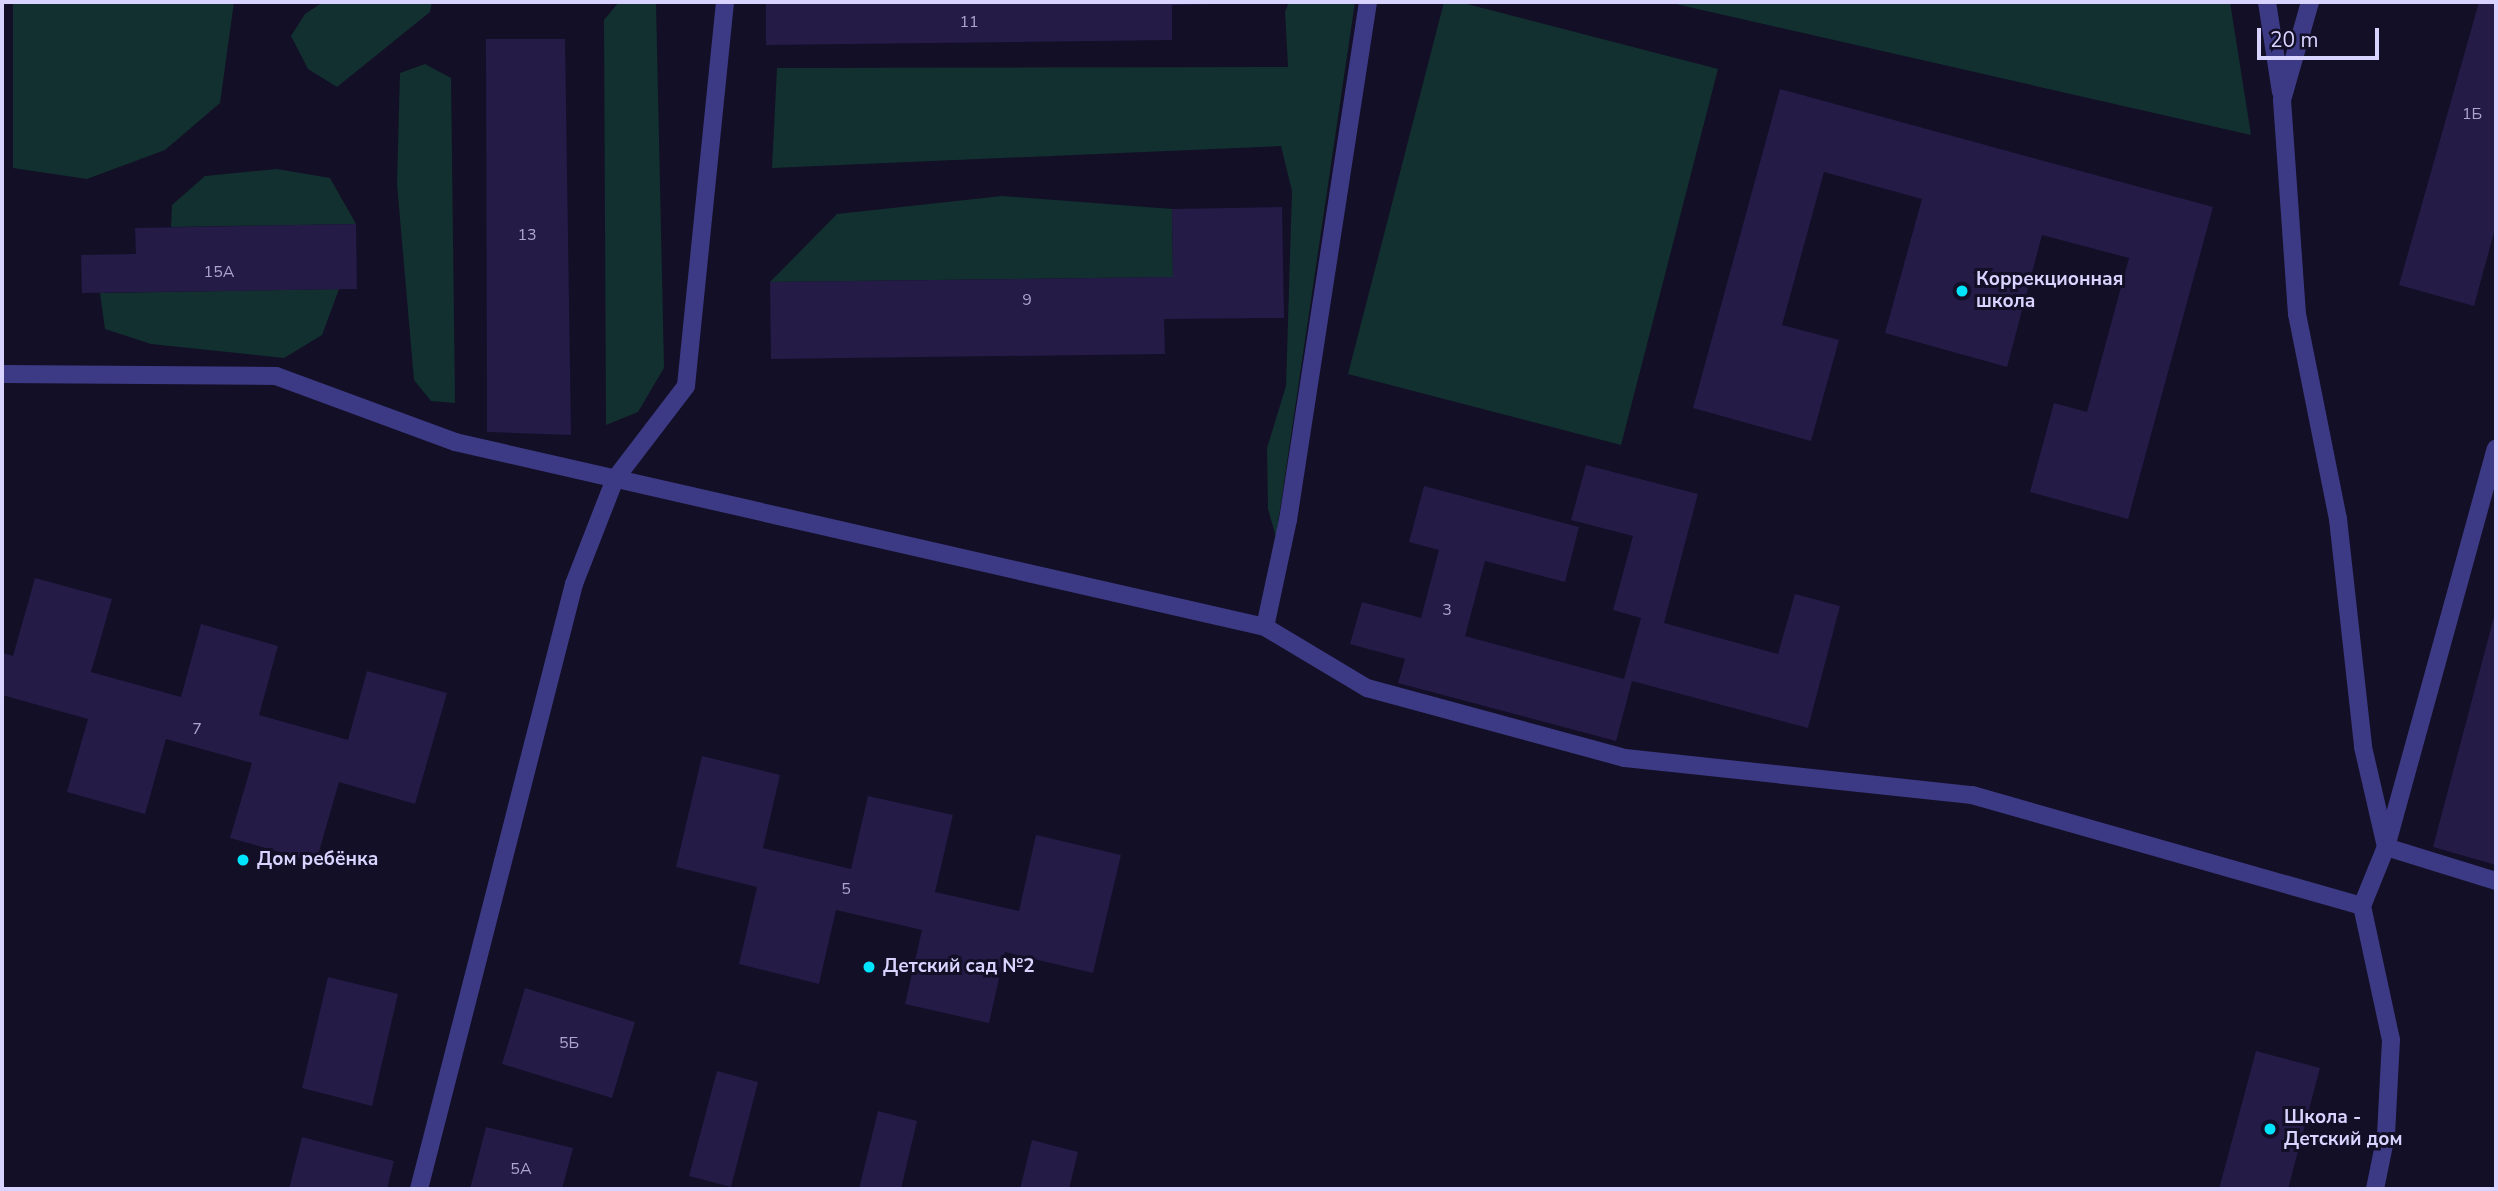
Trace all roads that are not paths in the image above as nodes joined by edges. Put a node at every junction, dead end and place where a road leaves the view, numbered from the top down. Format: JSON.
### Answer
{"nodes":[{"id":1,"x":725,"y":2,"type":"edge"},
{"id":2,"x":1368,"y":2,"type":"edge"},
{"id":3,"x":2267,"y":2,"type":"edge"},
{"id":4,"x":2309,"y":2,"type":"edge"},
{"id":5,"x":2282,"y":100,"type":"junction"},
{"id":6,"x":2,"y":374,"type":"edge"},
{"id":7,"x":2496,"y":449,"type":"edge"},
{"id":8,"x":615,"y":479,"type":"junction"},
{"id":9,"x":1265,"y":627,"type":"junction"},
{"id":10,"x":2386,"y":846,"type":"junction"},
{"id":11,"x":2496,"y":881,"type":"edge"},
{"id":12,"x":2362,"y":906,"type":"junction"},
{"id":13,"x":419,"y":1189,"type":"edge"},
{"id":14,"x":2375,"y":1189,"type":"edge"}],
"edges":[{"from":1,"to":8,"type":"lane"},
{"from":2,"to":9,"type":"lane"},
{"from":3,"to":5,"type":"lane"},
{"from":4,"to":5,"type":"lane"},
{"from":5,"to":10,"type":"lane"},
{"from":6,"to":8,"type":"lane"},
{"from":7,"to":10,"type":"lane"},
{"from":8,"to":9,"type":"lane"},
{"from":8,"to":13,"type":"lane"},
{"from":9,"to":12,"type":"lane"},
{"from":10,"to":11,"type":"lane"},
{"from":10,"to":12,"type":"lane"},
{"from":12,"to":14,"type":"lane"}]}
